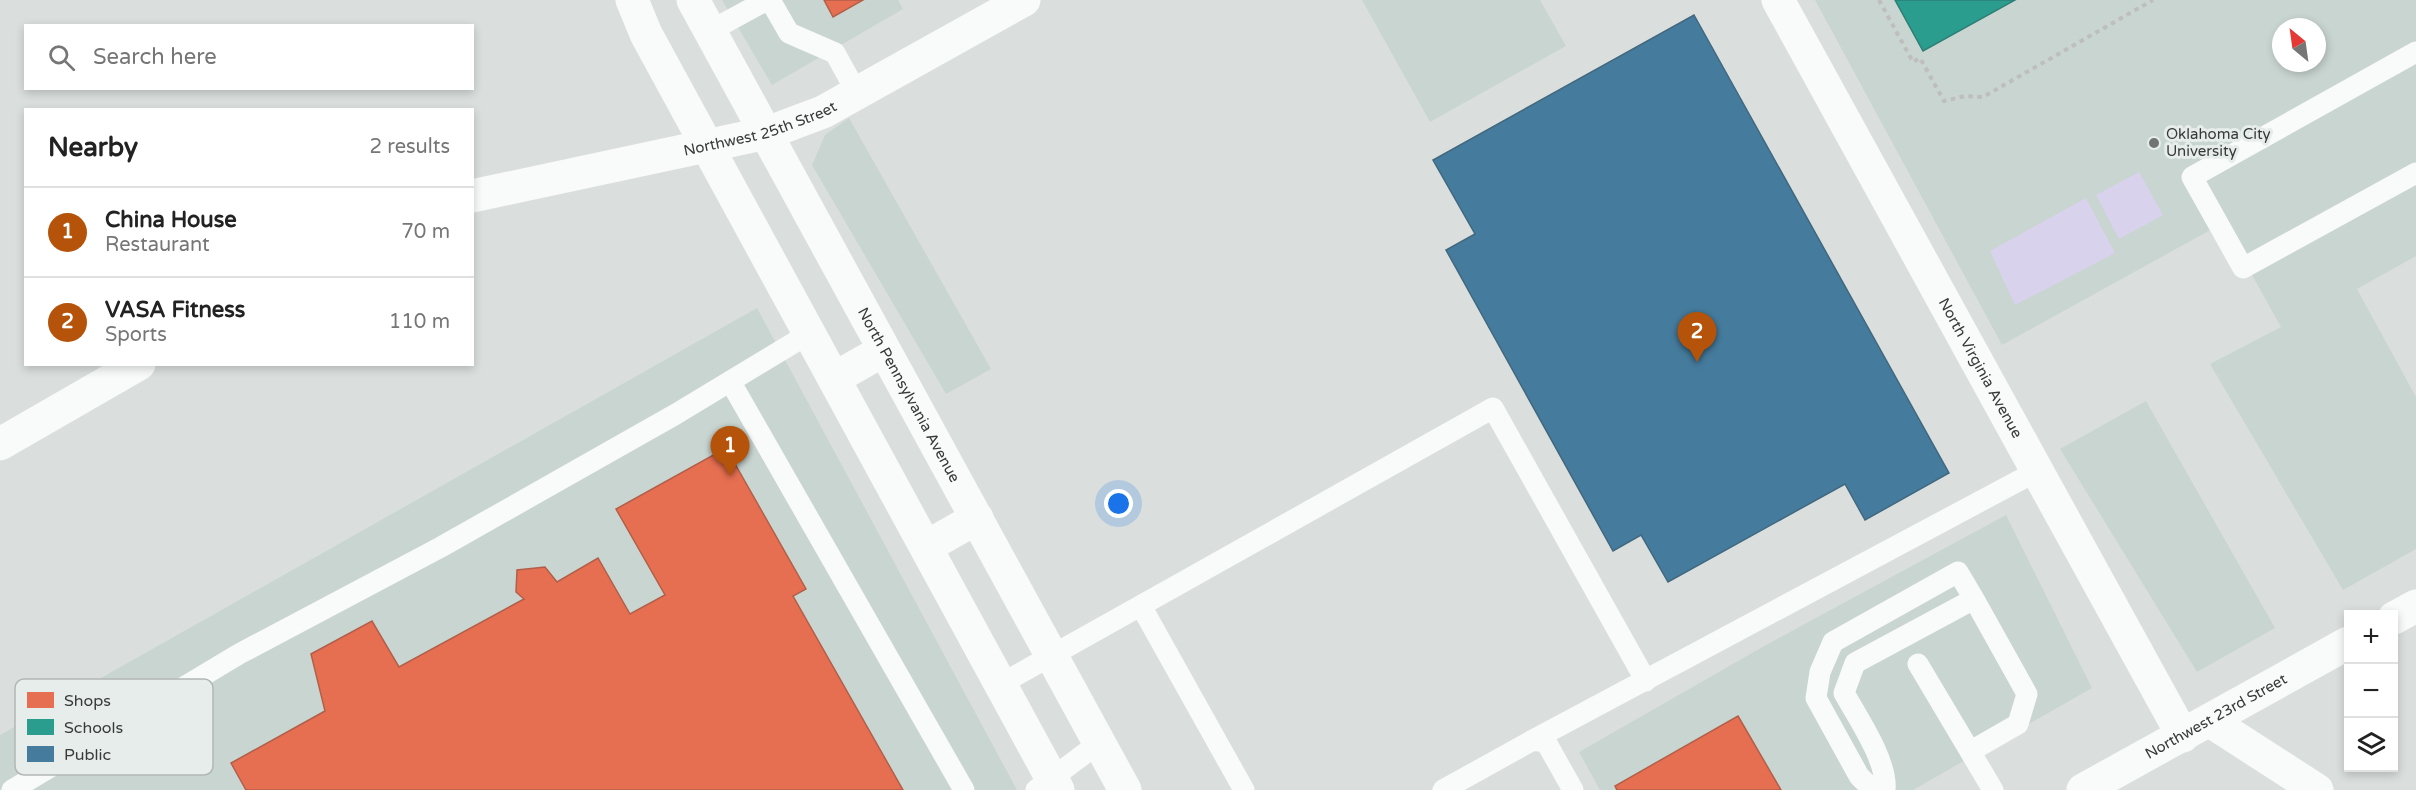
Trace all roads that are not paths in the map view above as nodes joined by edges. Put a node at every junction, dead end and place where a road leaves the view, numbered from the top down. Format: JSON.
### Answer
{"nodes":[{"id":1,"x":632,"y":0,"type":"edge"},
{"id":2,"x":693,"y":0,"type":"edge"},
{"id":3,"x":769,"y":0,"type":"edge"},
{"id":4,"x":1024,"y":0,"type":"edge"},
{"id":5,"x":1778,"y":0,"type":"edge"},
{"id":6,"x":710,"y":31,"type":"junction"},
{"id":7,"x":2416,"y":52,"type":"edge"},
{"id":8,"x":857,"y":93,"type":"junction"},
{"id":9,"x":766,"y":133,"type":"junction"},
{"id":10,"x":706,"y":144,"type":"junction"},
{"id":11,"x":2416,"y":172,"type":"edge"},
{"id":12,"x":474,"y":196,"type":"edge"},
{"id":13,"x":810,"y":333,"type":"junction"},
{"id":14,"x":884,"y":350,"type":"junction"},
{"id":15,"x":136,"y":366,"type":"edge"},
{"id":16,"x":835,"y":378,"type":"junction"},
{"id":17,"x":730,"y":381,"type":"junction"},
{"id":18,"x":0,"y":444,"type":"edge"},
{"id":19,"x":2037,"y":471,"type":"junction"},
{"id":20,"x":977,"y":518,"type":"junction"},
{"id":21,"x":926,"y":547,"type":"junction"},
{"id":22,"x":1974,"y":599,"type":"junction"},
{"id":23,"x":1141,"y":606,"type":"junction"},
{"id":24,"x":2416,"y":606,"type":"edge"},
{"id":25,"x":2398,"y":616,"type":"edge"},
{"id":26,"x":2344,"y":646,"type":"edge"},
{"id":27,"x":1052,"y":655,"type":"junction"},
{"id":28,"x":1918,"y":664,"type":"dead end"},
{"id":29,"x":197,"y":679,"type":"edge"},
{"id":30,"x":1646,"y":681,"type":"junction"},
{"id":31,"x":1001,"y":684,"type":"junction"},
{"id":32,"x":2196,"y":728,"type":"junction"},
{"id":33,"x":1533,"y":740,"type":"junction"},
{"id":34,"x":1099,"y":743,"type":"junction"},
{"id":35,"x":1971,"y":751,"type":"junction"},
{"id":36,"x":37,"y":775,"type":"edge"},
{"id":37,"x":1048,"y":787,"type":"edge"},
{"id":38,"x":12,"y":790,"type":"edge"},
{"id":39,"x":964,"y":790,"type":"edge"},
{"id":40,"x":1125,"y":790,"type":"edge"},
{"id":41,"x":1244,"y":790,"type":"edge"},
{"id":42,"x":1443,"y":790,"type":"edge"},
{"id":43,"x":1573,"y":790,"type":"edge"},
{"id":44,"x":1873,"y":790,"type":"edge"},
{"id":45,"x":1885,"y":790,"type":"edge"},
{"id":46,"x":1993,"y":790,"type":"edge"},
{"id":47,"x":2083,"y":790,"type":"edge"},
{"id":48,"x":2318,"y":790,"type":"edge"}],
"edges":[{"from":1,"to":10,"type":"main road"},
{"from":2,"to":6,"type":"main road","name":"North Pennsylvania Avenue"},
{"from":3,"to":6,"type":"lane"},
{"from":3,"to":8,"type":"lane"},
{"from":4,"to":8,"type":"main road","name":"Northwest 25th Street"},
{"from":5,"to":19,"type":"main road","name":"North Virginia Avenue"},
{"from":6,"to":9,"type":"main road","name":"North Pennsylvania Avenue"},
{"from":7,"to":11,"type":"lane"},
{"from":8,"to":9,"type":"main road","name":"Northwest 25th Street"},
{"from":9,"to":10,"type":"main road","name":"Northwest 25th Street"},
{"from":9,"to":14,"type":"main road","name":"North Pennsylvania Avenue"},
{"from":10,"to":12,"type":"main road","name":"Northwest 25th Street"},
{"from":10,"to":13,"type":"main road"},
{"from":13,"to":16,"type":"main road"},
{"from":13,"to":17,"type":"lane"},
{"from":14,"to":16,"type":"main road"},
{"from":14,"to":20,"type":"main road","name":"North Pennsylvania Avenue"},
{"from":15,"to":18,"type":"main road"},
{"from":16,"to":21,"type":"main road"},
{"from":17,"to":29,"type":"lane"},
{"from":17,"to":39,"type":"lane"},
{"from":19,"to":30,"type":"lane"},
{"from":19,"to":32,"type":"main road","name":"North Virginia Avenue"},
{"from":20,"to":21,"type":"main road"},
{"from":20,"to":27,"type":"main road","name":"North Pennsylvania Avenue"},
{"from":21,"to":31,"type":"main road"},
{"from":22,"to":35,"type":"lane"},
{"from":22,"to":44,"type":"lane"},
{"from":22,"to":45,"type":"lane"},
{"from":23,"to":27,"type":"lane"},
{"from":23,"to":30,"type":"lane"},
{"from":23,"to":41,"type":"lane"},
{"from":24,"to":25,"type":"main road"},
{"from":26,"to":32,"type":"main road","name":"Northwest 23rd Street"},
{"from":27,"to":31,"type":"lane"},
{"from":27,"to":34,"type":"main road","name":"North Pennsylvania Avenue"},
{"from":28,"to":35,"type":"lane"},
{"from":30,"to":33,"type":"lane"},
{"from":31,"to":37,"type":"main road"},
{"from":32,"to":47,"type":"main road","name":"Northwest 23rd Street"},
{"from":32,"to":48,"type":"main road","name":"North Virginia Avenue"},
{"from":33,"to":42,"type":"lane"},
{"from":33,"to":43,"type":"lane"},
{"from":34,"to":37,"type":"lane"},
{"from":34,"to":40,"type":"main road","name":"North Pennsylvania Avenue"},
{"from":35,"to":46,"type":"lane"},
{"from":36,"to":38,"type":"lane"}]}
